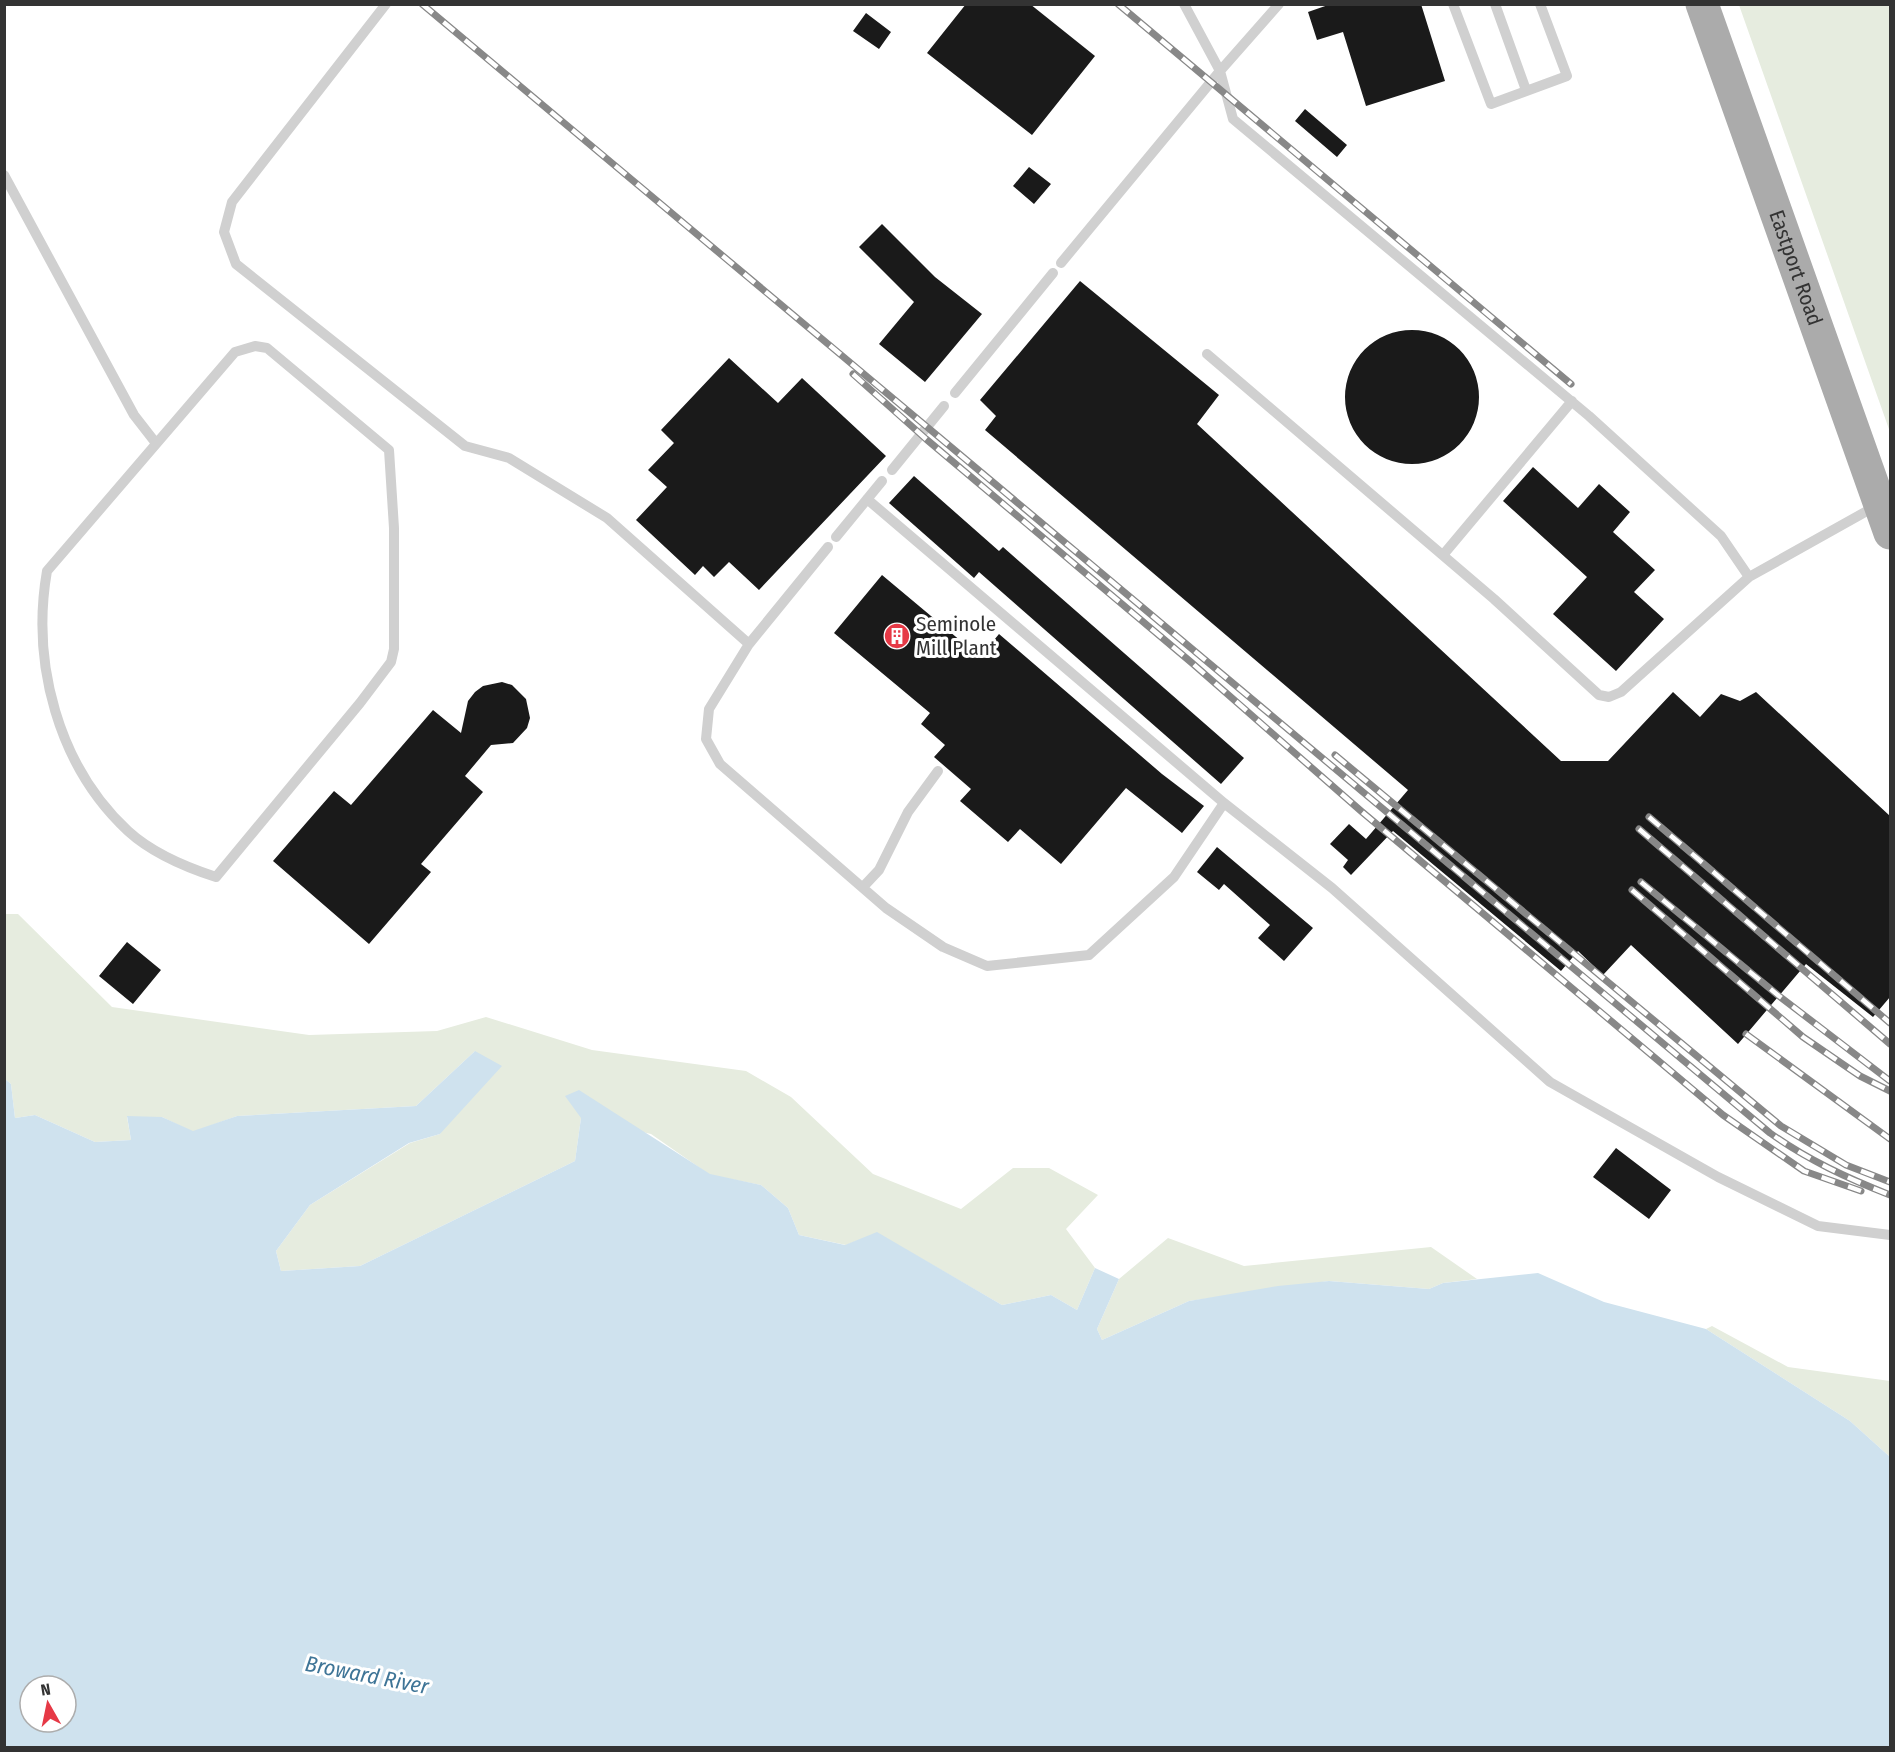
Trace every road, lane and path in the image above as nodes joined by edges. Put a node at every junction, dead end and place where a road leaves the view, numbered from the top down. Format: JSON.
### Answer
{"nodes":[{"id":1,"x":386,"y":4,"type":"edge"},
{"id":2,"x":1184,"y":4,"type":"edge"},
{"id":3,"x":1279,"y":4,"type":"edge"},
{"id":4,"x":1453,"y":4,"type":"edge"},
{"id":5,"x":1495,"y":4,"type":"edge"},
{"id":6,"x":1540,"y":4,"type":"edge"},
{"id":7,"x":1702,"y":4,"type":"edge"},
{"id":8,"x":1220,"y":71,"type":"junction"},
{"id":9,"x":1526,"y":90,"type":"junction"},
{"id":10,"x":4,"y":175,"type":"edge"},
{"id":11,"x":1061,"y":263,"type":"dead end"},
{"id":12,"x":1053,"y":273,"type":"dead end"},
{"id":13,"x":1207,"y":354,"type":"dead end"},
{"id":14,"x":955,"y":393,"type":"dead end"},
{"id":15,"x":1572,"y":401,"type":"junction"},
{"id":16,"x":944,"y":406,"type":"dead end"},
{"id":17,"x":155,"y":442,"type":"junction"},
{"id":18,"x":892,"y":470,"type":"dead end"},
{"id":19,"x":882,"y":481,"type":"dead end"},
{"id":20,"x":867,"y":500,"type":"junction"},
{"id":21,"x":1885,"y":518,"type":"edge"},
{"id":22,"x":836,"y":537,"type":"dead end"},
{"id":23,"x":828,"y":547,"type":"dead end"},
{"id":24,"x":1443,"y":555,"type":"junction"},
{"id":25,"x":1749,"y":577,"type":"junction"},
{"id":26,"x":748,"y":644,"type":"junction"},
{"id":27,"x":938,"y":771,"type":"dead end"},
{"id":28,"x":1224,"y":803,"type":"junction"},
{"id":29,"x":863,"y":888,"type":"junction"},
{"id":30,"x":1890,"y":1235,"type":"edge"}],
"edges":[{"from":1,"to":26,"type":"lane"},
{"from":2,"to":8,"type":"lane"},
{"from":3,"to":8,"type":"lane"},
{"from":4,"to":9,"type":"lane"},
{"from":5,"to":9,"type":"lane"},
{"from":6,"to":9,"type":"lane"},
{"from":7,"to":21,"type":"main road","name":"Eastport Road"},
{"from":8,"to":11,"type":"lane"},
{"from":8,"to":15,"type":"lane"},
{"from":10,"to":17,"type":"lane"},
{"from":12,"to":14,"type":"lane"},
{"from":13,"to":24,"type":"lane"},
{"from":15,"to":24,"type":"lane"},
{"from":15,"to":25,"type":"lane"},
{"from":16,"to":18,"type":"lane"},
{"from":17,"to":17,"type":"lane"},
{"from":19,"to":20,"type":"lane"},
{"from":20,"to":22,"type":"lane"},
{"from":20,"to":28,"type":"lane"},
{"from":21,"to":25,"type":"lane"},
{"from":23,"to":26,"type":"lane"},
{"from":24,"to":25,"type":"lane"},
{"from":26,"to":29,"type":"lane"},
{"from":27,"to":29,"type":"lane"},
{"from":28,"to":29,"type":"lane"},
{"from":28,"to":30,"type":"lane"}]}
